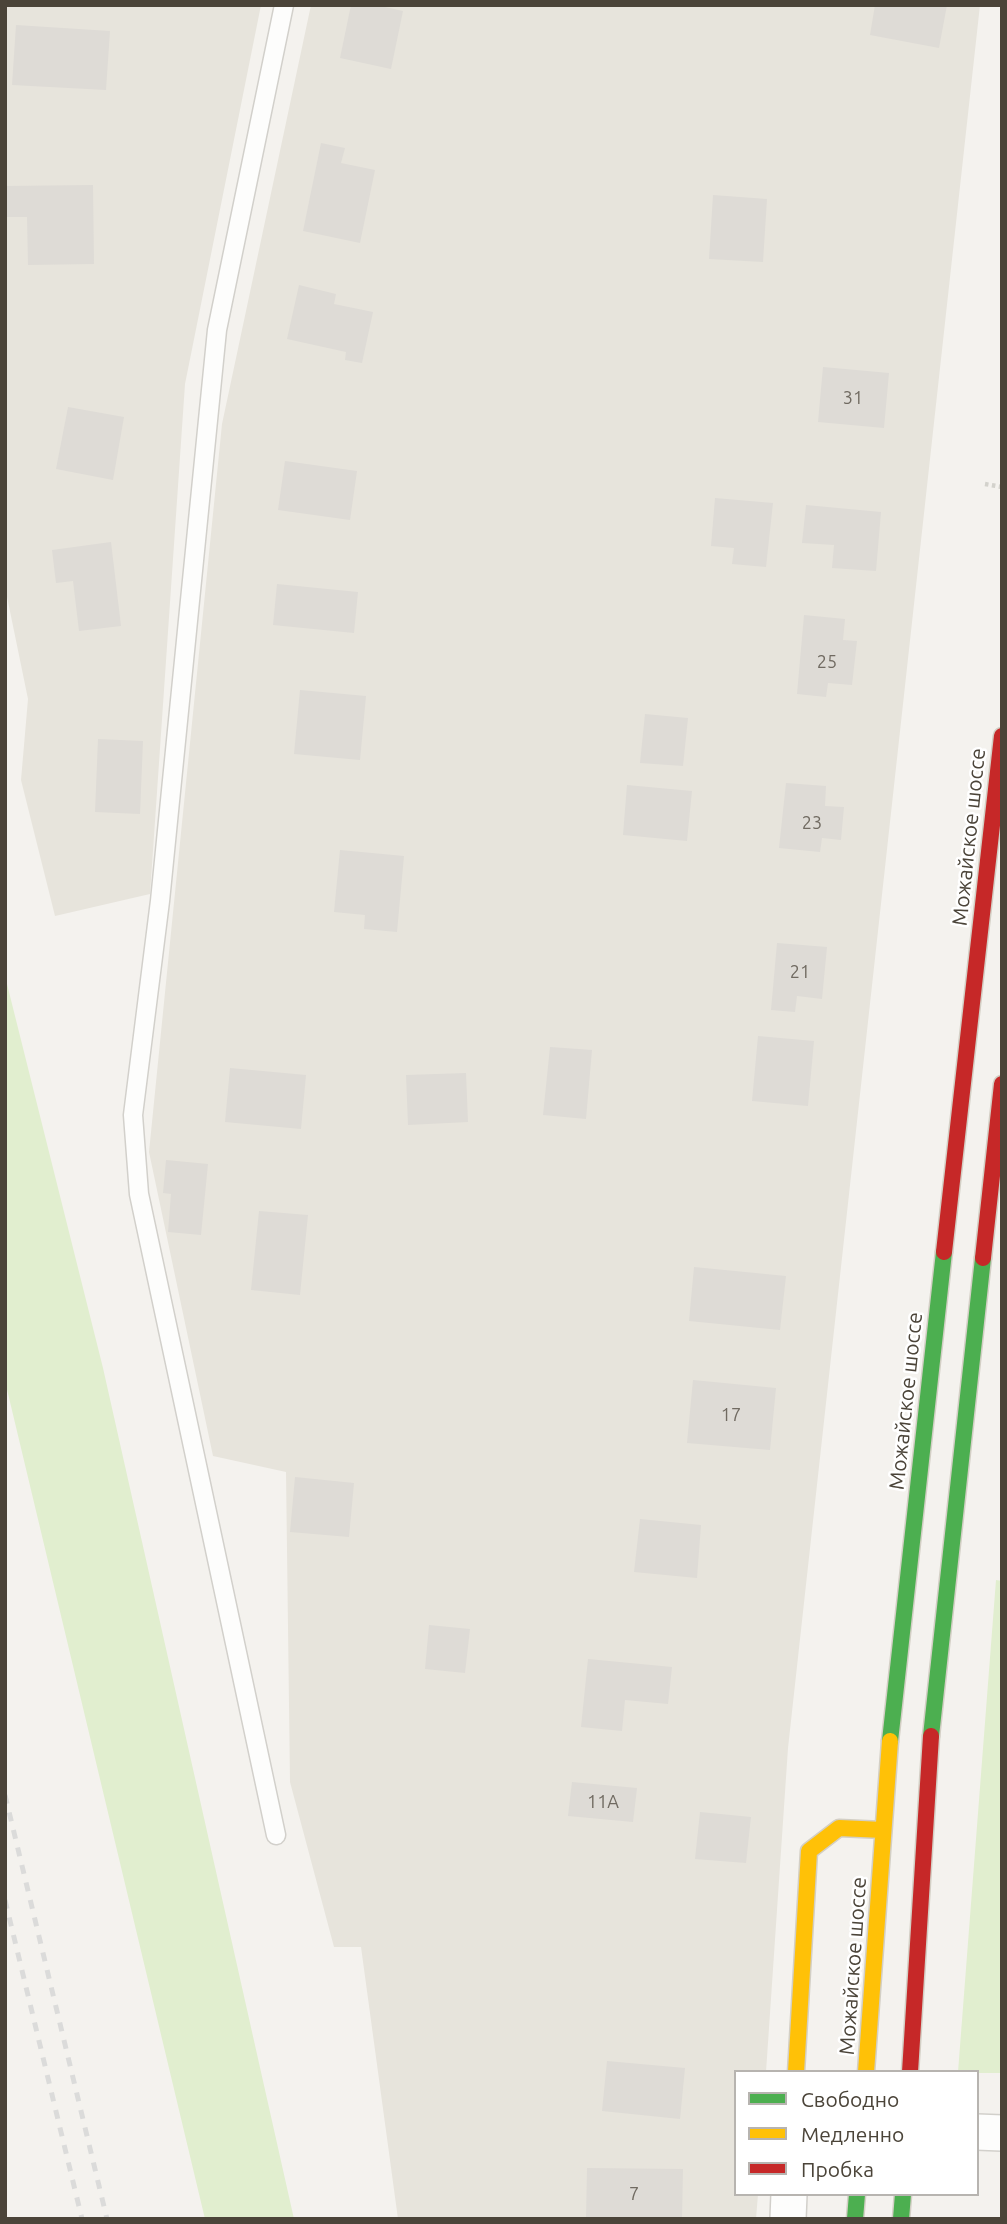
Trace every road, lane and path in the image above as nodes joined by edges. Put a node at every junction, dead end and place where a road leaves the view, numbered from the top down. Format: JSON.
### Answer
{"nodes":[{"id":1,"x":284,"y":5,"type":"edge"},
{"id":2,"x":985,"y":484,"type":"dead end"},
{"id":3,"x":1002,"y":487,"type":"edge"},
{"id":4,"x":1002,"y":736,"type":"edge"},
{"id":5,"x":1002,"y":1084,"type":"edge"},
{"id":6,"x":883,"y":1830,"type":"junction"},
{"id":7,"x":276,"y":1835,"type":"dead end"},
{"id":8,"x":796,"y":2070,"type":"edge"},
{"id":9,"x":866,"y":2070,"type":"edge"},
{"id":10,"x":910,"y":2070,"type":"edge"},
{"id":11,"x":979,"y":2132,"type":"edge"},
{"id":12,"x":1002,"y":2133,"type":"edge"},
{"id":13,"x":789,"y":2196,"type":"edge"},
{"id":14,"x":857,"y":2196,"type":"edge"},
{"id":15,"x":903,"y":2196,"type":"edge"},
{"id":16,"x":788,"y":2219,"type":"edge"},
{"id":17,"x":855,"y":2219,"type":"edge"},
{"id":18,"x":901,"y":2219,"type":"edge"}],
"edges":[{"from":1,"to":7,"type":"lane"},
{"from":2,"to":3,"type":"path"},
{"from":4,"to":6,"type":"main road","name":"Можайское шоссе"},
{"from":5,"to":10,"type":"main road"},
{"from":6,"to":8,"type":"main road"},
{"from":6,"to":9,"type":"main road","name":"Можайское шоссе"},
{"from":11,"to":12,"type":"street"},
{"from":13,"to":16,"type":"street"},
{"from":14,"to":17,"type":"main road"},
{"from":15,"to":18,"type":"main road"}]}
